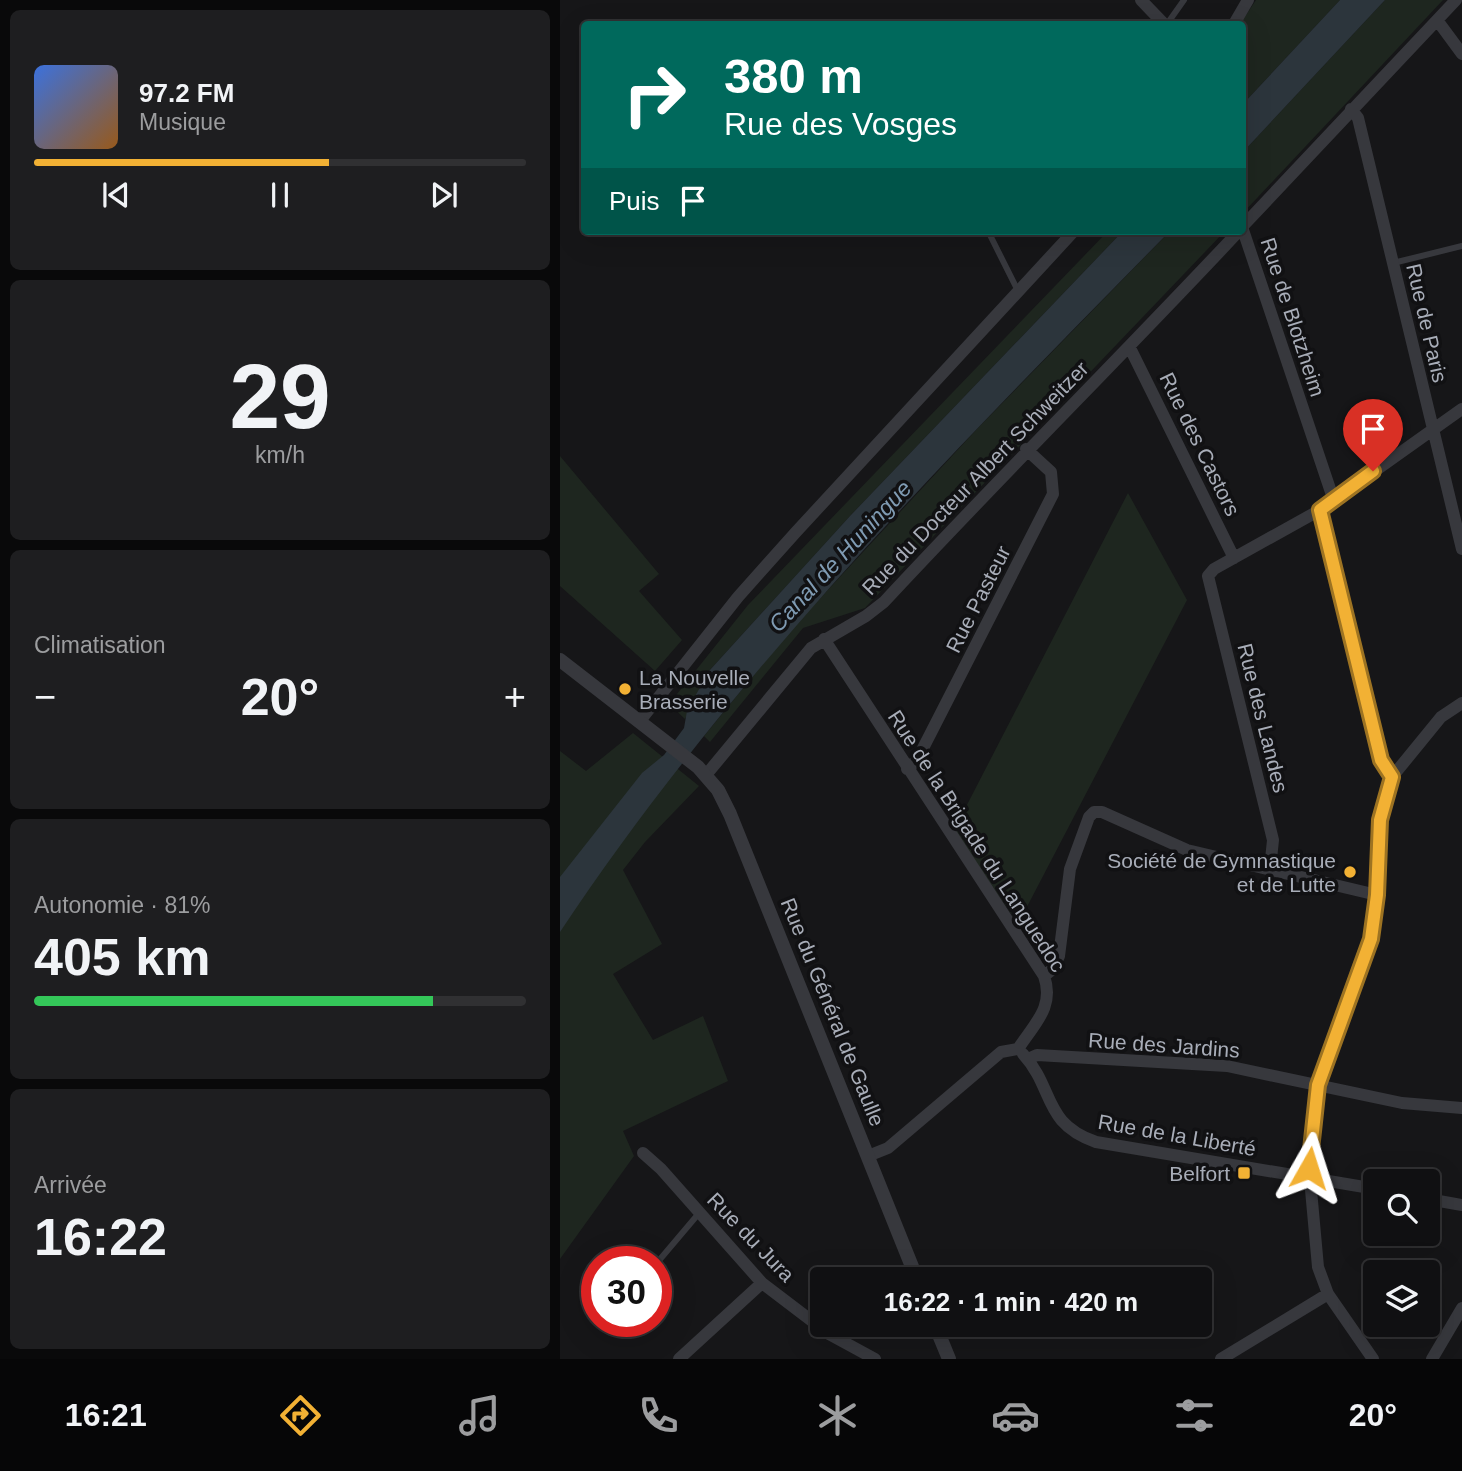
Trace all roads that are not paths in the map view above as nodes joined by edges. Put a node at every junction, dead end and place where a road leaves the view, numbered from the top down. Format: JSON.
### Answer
{"nodes":[{"id":1,"x":1141,"y":0,"type":"edge"},
{"id":2,"x":1184,"y":0,"type":"edge"},
{"id":3,"x":1248,"y":0,"type":"edge"},
{"id":4,"x":1456,"y":0,"type":"edge"},
{"id":5,"x":1437,"y":20,"type":"junction"},
{"id":6,"x":1163,"y":21,"type":"edge"},
{"id":7,"x":1168,"y":21,"type":"edge"},
{"id":8,"x":1236,"y":21,"type":"edge"},
{"id":9,"x":1462,"y":54,"type":"edge"},
{"id":10,"x":1351,"y":108,"type":"junction"},
{"id":11,"x":1246,"y":223,"type":"edge"},
{"id":12,"x":990,"y":235,"type":"edge"},
{"id":13,"x":1070,"y":235,"type":"edge"},
{"id":14,"x":1234,"y":235,"type":"edge"},
{"id":15,"x":1245,"y":235,"type":"edge"},
{"id":16,"x":1462,"y":246,"type":"edge"},
{"id":17,"x":1393,"y":263,"type":"junction"},
{"id":18,"x":1018,"y":291,"type":"junction"},
{"id":19,"x":1129,"y":348,"type":"junction"},
{"id":20,"x":1462,"y":410,"type":"edge"},
{"id":21,"x":1433,"y":430,"type":"junction"},
{"id":22,"x":1026,"y":449,"type":"junction"},
{"id":23,"x":1333,"y":498,"type":"junction"},
{"id":24,"x":1320,"y":510,"type":"junction"},
{"id":25,"x":1462,"y":549,"type":"edge"},
{"id":26,"x":1234,"y":558,"type":"junction"},
{"id":27,"x":824,"y":639,"type":"junction"},
{"id":28,"x":560,"y":660,"type":"edge"},
{"id":29,"x":1462,"y":703,"type":"edge"},
{"id":30,"x":639,"y":722,"type":"junction"},
{"id":31,"x":907,"y":769,"type":"junction"},
{"id":32,"x":702,"y":771,"type":"junction"},
{"id":33,"x":1392,"y":777,"type":"junction"},
{"id":34,"x":1270,"y":869,"type":"junction"},
{"id":35,"x":1377,"y":895,"type":"junction"},
{"id":36,"x":1044,"y":976,"type":"junction"},
{"id":37,"x":1018,"y":1049,"type":"junction"},
{"id":38,"x":1028,"y":1059,"type":"junction"},
{"id":39,"x":1318,"y":1085,"type":"junction"},
{"id":40,"x":1462,"y":1108,"type":"edge"},
{"id":41,"x":643,"y":1153,"type":"dead end"},
{"id":42,"x":868,"y":1156,"type":"junction"},
{"id":43,"x":1309,"y":1177,"type":"junction"},
{"id":44,"x":1363,"y":1187,"type":"edge"},
{"id":45,"x":1440,"y":1201,"type":"edge"},
{"id":46,"x":1462,"y":1205,"type":"edge"},
{"id":47,"x":700,"y":1212,"type":"junction"},
{"id":48,"x":671,"y":1246,"type":"edge"},
{"id":49,"x":912,"y":1267,"type":"edge"},
{"id":50,"x":762,"y":1283,"type":"junction"},
{"id":51,"x":1328,"y":1294,"type":"junction"},
{"id":52,"x":1462,"y":1308,"type":"edge"},
{"id":53,"x":940,"y":1337,"type":"edge"},
{"id":54,"x":679,"y":1359,"type":"edge"},
{"id":55,"x":875,"y":1359,"type":"edge"},
{"id":56,"x":948,"y":1359,"type":"edge"},
{"id":57,"x":1221,"y":1359,"type":"edge"},
{"id":58,"x":1373,"y":1359,"type":"edge"},
{"id":59,"x":1432,"y":1359,"type":"edge"}],
"edges":[{"from":1,"to":6,"type":"street"},
{"from":2,"to":7,"type":"lane"},
{"from":3,"to":8,"type":"street"},
{"from":4,"to":5,"type":"street"},
{"from":5,"to":9,"type":"street"},
{"from":5,"to":10,"type":"street"},
{"from":10,"to":11,"type":"street"},
{"from":10,"to":17,"type":"street","name":"Rue de Paris"},
{"from":12,"to":18,"type":"lane"},
{"from":13,"to":18,"type":"street"},
{"from":14,"to":19,"type":"street","name":"Rue du Docteur Albert Schweitzer"},
{"from":15,"to":23,"type":"street","name":"Rue de Blotzheim"},
{"from":16,"to":17,"type":"lane"},
{"from":17,"to":21,"type":"street","name":"Rue de Paris"},
{"from":18,"to":30,"type":"street"},
{"from":19,"to":22,"type":"street","name":"Rue du Docteur Albert Schweitzer"},
{"from":19,"to":26,"type":"street","name":"Rue des Castors"},
{"from":20,"to":21,"type":"street"},
{"from":21,"to":23,"type":"street"},
{"from":21,"to":25,"type":"street","name":"Rue de Paris"},
{"from":22,"to":27,"type":"street","name":"Rue du Docteur Albert Schweitzer"},
{"from":22,"to":31,"type":"street","name":"Rue Pasteur"},
{"from":23,"to":24,"type":"street"},
{"from":24,"to":26,"type":"street"},
{"from":24,"to":33,"type":"street"},
{"from":26,"to":34,"type":"street","name":"Rue des Landes"},
{"from":27,"to":31,"type":"street","name":"Rue de la Brigade du Languedoc"},
{"from":27,"to":32,"type":"street","name":"Rue du Docteur Albert Schweitzer"},
{"from":28,"to":30,"type":"street","name":"Rue du Général de Gaulle"},
{"from":29,"to":33,"type":"street"},
{"from":30,"to":32,"type":"street","name":"Rue du Général de Gaulle"},
{"from":31,"to":36,"type":"street","name":"Rue de la Brigade du Languedoc"},
{"from":32,"to":42,"type":"street","name":"Rue du Général de Gaulle"},
{"from":33,"to":35,"type":"street"},
{"from":34,"to":35,"type":"street"},
{"from":34,"to":36,"type":"street"},
{"from":35,"to":39,"type":"street"},
{"from":36,"to":37,"type":"street","name":"Rue de la Brigade du Languedoc"},
{"from":37,"to":38,"type":"street","name":"Rue de la Liberté"},
{"from":37,"to":42,"type":"street","name":"Rue de la Brigade du Languedoc"},
{"from":38,"to":39,"type":"street","name":"Rue des Jardins"},
{"from":38,"to":43,"type":"street","name":"Rue de la Liberté"},
{"from":39,"to":40,"type":"street","name":"Rue des Jardins"},
{"from":39,"to":43,"type":"street"},
{"from":41,"to":47,"type":"street","name":"Rue du Jura"},
{"from":42,"to":49,"type":"street","name":"Rue du Général de Gaulle"},
{"from":43,"to":44,"type":"street","name":"Rue de la Liberté"},
{"from":43,"to":51,"type":"street"},
{"from":45,"to":46,"type":"street"},
{"from":47,"to":48,"type":"lane"},
{"from":47,"to":50,"type":"street","name":"Rue du Jura"},
{"from":50,"to":54,"type":"street"},
{"from":50,"to":55,"type":"street","name":"Rue du Jura"},
{"from":51,"to":57,"type":"street"},
{"from":51,"to":58,"type":"street"},
{"from":52,"to":59,"type":"street"},
{"from":53,"to":56,"type":"street"}]}
